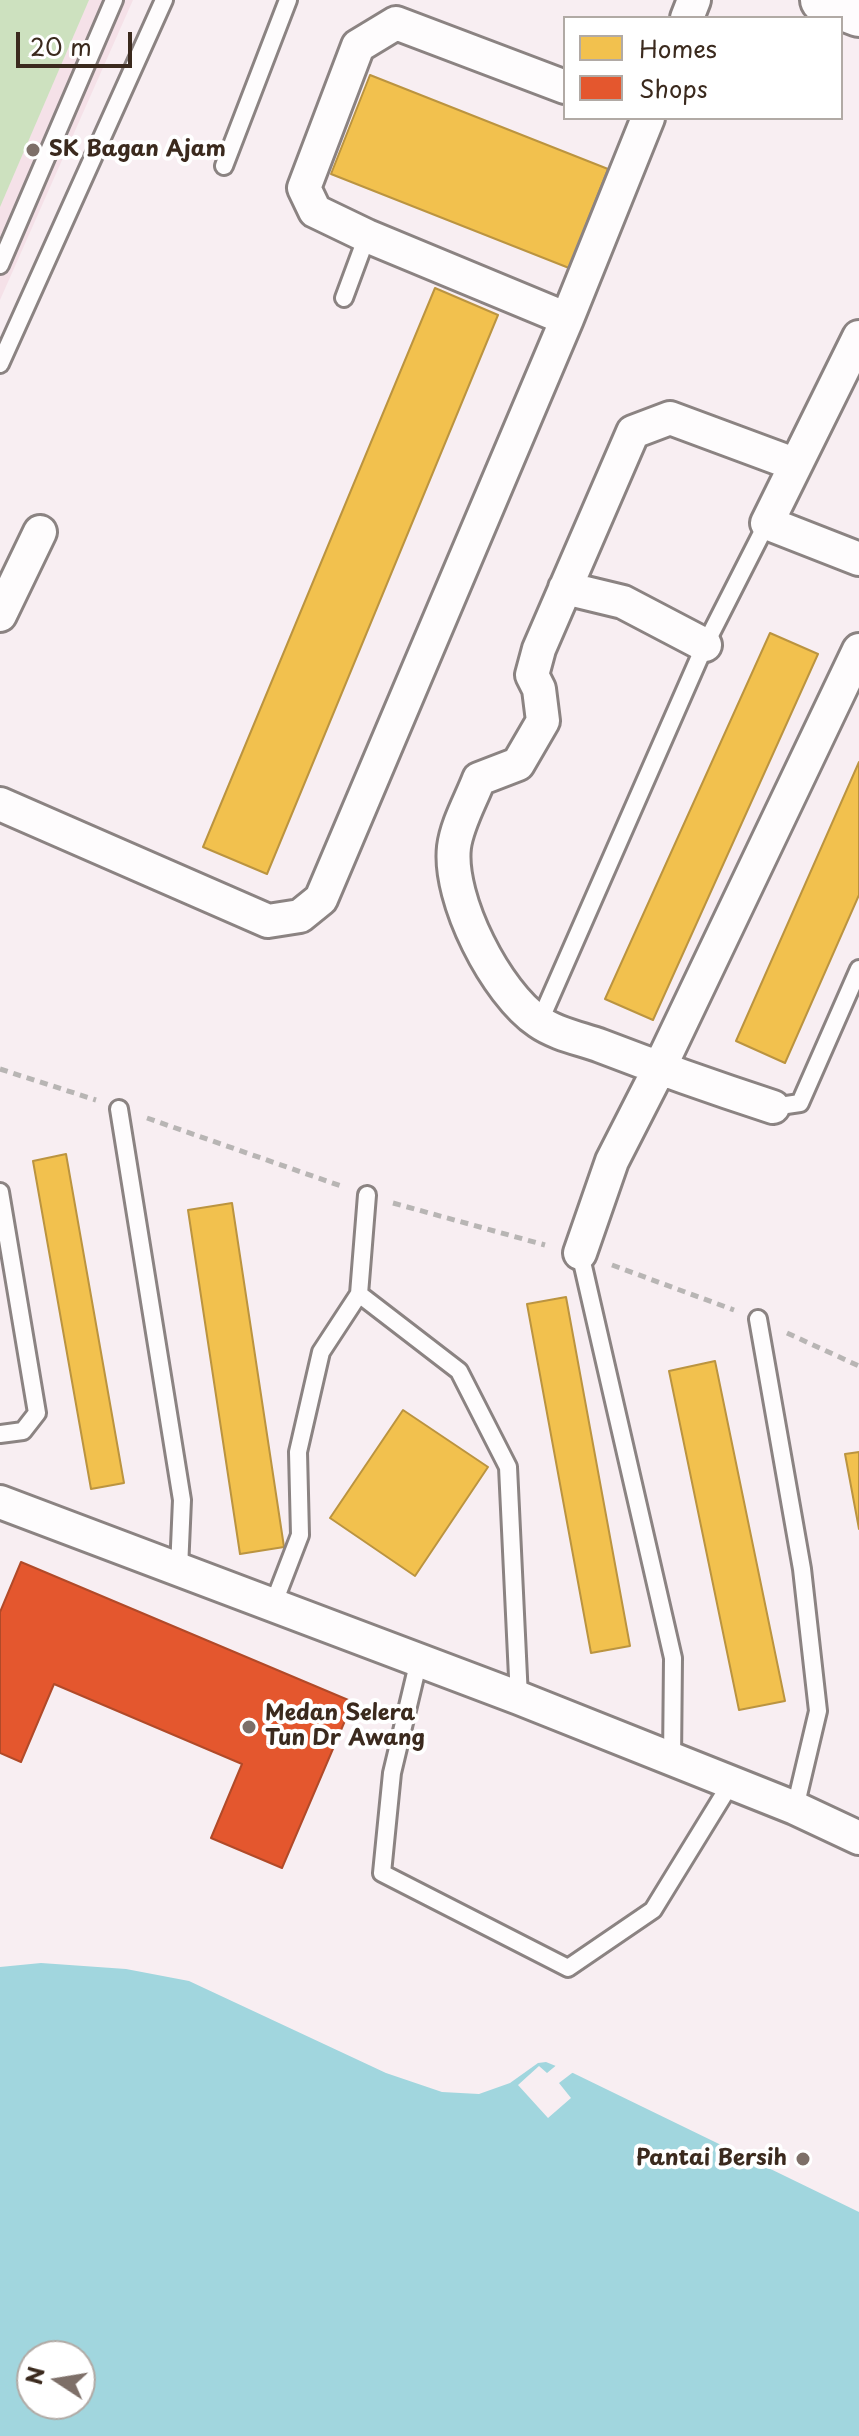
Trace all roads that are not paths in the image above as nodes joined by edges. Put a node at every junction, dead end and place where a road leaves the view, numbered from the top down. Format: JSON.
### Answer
{"nodes":[{"id":1,"x":114,"y":0,"type":"edge"},
{"id":2,"x":164,"y":0,"type":"edge"},
{"id":3,"x":288,"y":0,"type":"edge"},
{"id":4,"x":823,"y":0,"type":"edge"},
{"id":5,"x":859,"y":14,"type":"edge"},
{"id":6,"x":563,"y":86,"type":"edge"},
{"id":7,"x":647,"y":120,"type":"edge"},
{"id":8,"x":224,"y":166,"type":"dead end"},
{"id":9,"x":367,"y":236,"type":"junction"},
{"id":10,"x":0,"y":265,"type":"edge"},
{"id":11,"x":344,"y":298,"type":"dead end"},
{"id":12,"x":567,"y":319,"type":"junction"},
{"id":13,"x":855,"y":355,"type":"edge"},
{"id":14,"x":0,"y":364,"type":"edge"},
{"id":15,"x":794,"y":464,"type":"junction"},
{"id":16,"x":767,"y":523,"type":"junction"},
{"id":17,"x":40,"y":532,"type":"dead end"},
{"id":18,"x":859,"y":559,"type":"edge"},
{"id":19,"x":565,"y":588,"type":"junction"},
{"id":20,"x":0,"y":615,"type":"edge"},
{"id":21,"x":705,"y":645,"type":"junction"},
{"id":22,"x":859,"y":650,"type":"edge"},
{"id":23,"x":0,"y":804,"type":"edge"},
{"id":24,"x":859,"y":969,"type":"edge"},
{"id":25,"x":539,"y":1023,"type":"junction"},
{"id":26,"x":659,"y":1069,"type":"junction"},
{"id":27,"x":773,"y":1107,"type":"joint"},
{"id":28,"x":119,"y":1109,"type":"road end"},
{"id":29,"x":0,"y":1192,"type":"edge"},
{"id":30,"x":367,"y":1195,"type":"road end"},
{"id":31,"x":580,"y":1253,"type":"joint"},
{"id":32,"x":359,"y":1294,"type":"junction"},
{"id":33,"x":758,"y":1319,"type":"road end"},
{"id":34,"x":0,"y":1434,"type":"edge"},
{"id":35,"x":0,"y":1502,"type":"edge"},
{"id":36,"x":179,"y":1569,"type":"junction"},
{"id":37,"x":273,"y":1605,"type":"junction"},
{"id":38,"x":419,"y":1660,"type":"junction"},
{"id":39,"x":519,"y":1698,"type":"junction"},
{"id":40,"x":672,"y":1761,"type":"junction"},
{"id":41,"x":731,"y":1783,"type":"junction"},
{"id":42,"x":795,"y":1808,"type":"junction"},
{"id":43,"x":859,"y":1838,"type":"edge"}],
"edges":[{"from":1,"to":10,"type":"lane"},
{"from":2,"to":14,"type":"lane"},
{"from":3,"to":8,"type":"lane"},
{"from":4,"to":5,"type":"main road"},
{"from":6,"to":9,"type":"street"},
{"from":7,"to":12,"type":"street"},
{"from":9,"to":11,"type":"lane"},
{"from":9,"to":12,"type":"street"},
{"from":12,"to":23,"type":"street"},
{"from":13,"to":15,"type":"street"},
{"from":15,"to":16,"type":"street"},
{"from":15,"to":19,"type":"street"},
{"from":16,"to":18,"type":"street"},
{"from":16,"to":21,"type":"lane"},
{"from":17,"to":20,"type":"street"},
{"from":19,"to":21,"type":"street"},
{"from":19,"to":25,"type":"street"},
{"from":21,"to":25,"type":"lane"},
{"from":22,"to":26,"type":"street"},
{"from":24,"to":27,"type":"lane"},
{"from":25,"to":26,"type":"street"},
{"from":26,"to":27,"type":"street"},
{"from":26,"to":31,"type":"street"},
{"from":28,"to":36,"type":"lane"},
{"from":29,"to":34,"type":"lane"},
{"from":30,"to":32,"type":"lane"},
{"from":31,"to":40,"type":"lane"},
{"from":32,"to":37,"type":"lane"},
{"from":32,"to":39,"type":"lane"},
{"from":33,"to":42,"type":"lane"},
{"from":35,"to":36,"type":"street"},
{"from":36,"to":37,"type":"street"},
{"from":37,"to":38,"type":"street"},
{"from":38,"to":39,"type":"street"},
{"from":38,"to":41,"type":"lane"},
{"from":39,"to":40,"type":"street"},
{"from":40,"to":41,"type":"street"},
{"from":41,"to":42,"type":"street"},
{"from":42,"to":43,"type":"street"}]}
